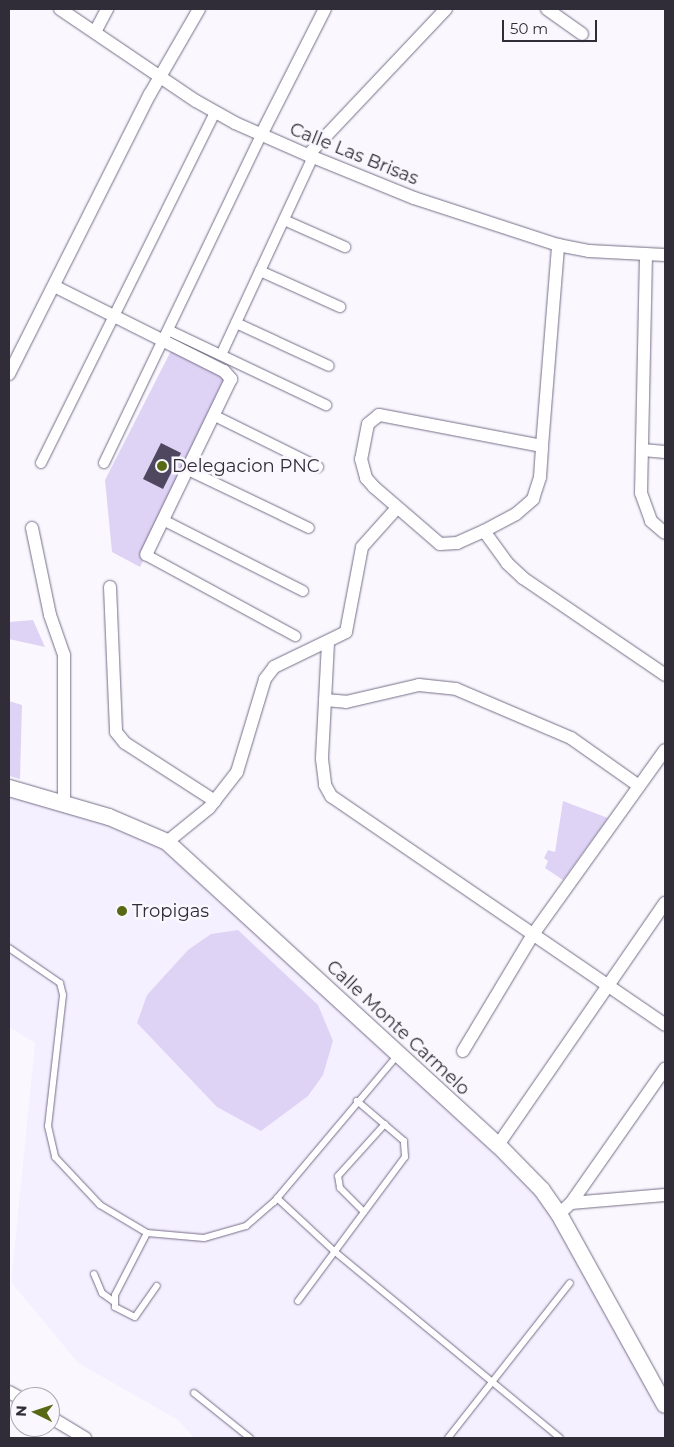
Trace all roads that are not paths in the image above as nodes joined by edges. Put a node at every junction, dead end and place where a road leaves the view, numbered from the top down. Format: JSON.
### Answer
{"nodes":[{"id":1,"x":60,"y":9,"type":"edge"},
{"id":2,"x":107,"y":9,"type":"edge"},
{"id":3,"x":199,"y":9,"type":"edge"},
{"id":4,"x":325,"y":9,"type":"edge"},
{"id":5,"x":446,"y":9,"type":"edge"},
{"id":6,"x":547,"y":9,"type":"edge"},
{"id":7,"x":95,"y":32,"type":"junction"},
{"id":8,"x":582,"y":34,"type":"dead end"},
{"id":9,"x":158,"y":79,"type":"junction"},
{"id":10,"x":215,"y":112,"type":"junction"},
{"id":11,"x":261,"y":135,"type":"junction"},
{"id":12,"x":310,"y":156,"type":"junction"},
{"id":13,"x":284,"y":220,"type":"junction"},
{"id":14,"x":558,"y":245,"type":"junction"},
{"id":15,"x":345,"y":247,"type":"dead end"},
{"id":16,"x":646,"y":254,"type":"junction"},
{"id":17,"x":665,"y":255,"type":"edge"},
{"id":18,"x":260,"y":271,"type":"junction"},
{"id":19,"x":54,"y":286,"type":"junction"},
{"id":20,"x":340,"y":307,"type":"dead end"},
{"id":21,"x":115,"y":316,"type":"junction"},
{"id":22,"x":236,"y":323,"type":"junction"},
{"id":23,"x":168,"y":336,"type":"junction"},
{"id":24,"x":221,"y":355,"type":"junction"},
{"id":25,"x":329,"y":366,"type":"dead end"},
{"id":26,"x":9,"y":374,"type":"edge"},
{"id":27,"x":326,"y":405,"type":"dead end"},
{"id":28,"x":215,"y":416,"type":"junction"},
{"id":29,"x":542,"y":446,"type":"junction"},
{"id":30,"x":643,"y":450,"type":"junction"},
{"id":31,"x":665,"y":452,"type":"edge"},
{"id":32,"x":41,"y":463,"type":"dead end"},
{"id":33,"x":104,"y":463,"type":"dead end"},
{"id":34,"x":318,"y":467,"type":"dead end"},
{"id":35,"x":188,"y":470,"type":"junction"},
{"id":36,"x":396,"y":509,"type":"junction"},
{"id":37,"x":163,"y":520,"type":"junction"},
{"id":38,"x":32,"y":528,"type":"dead end"},
{"id":39,"x":309,"y":528,"type":"dead end"},
{"id":40,"x":484,"y":531,"type":"junction"},
{"id":41,"x":665,"y":533,"type":"edge"},
{"id":42,"x":146,"y":555,"type":"joint"},
{"id":43,"x":110,"y":587,"type":"dead end"},
{"id":44,"x":303,"y":591,"type":"dead end"},
{"id":45,"x":295,"y":636,"type":"dead end"},
{"id":46,"x":328,"y":643,"type":"junction"},
{"id":47,"x":665,"y":675,"type":"edge"},
{"id":48,"x":325,"y":700,"type":"junction"},
{"id":49,"x":665,"y":750,"type":"edge"},
{"id":50,"x":639,"y":786,"type":"junction"},
{"id":51,"x":9,"y":788,"type":"edge"},
{"id":52,"x":215,"y":801,"type":"junction"},
{"id":53,"x":64,"y":804,"type":"junction"},
{"id":54,"x":167,"y":842,"type":"junction"},
{"id":55,"x":665,"y":903,"type":"edge"},
{"id":56,"x":534,"y":934,"type":"junction"},
{"id":57,"x":9,"y":948,"type":"edge"},
{"id":58,"x":608,"y":983,"type":"junction"},
{"id":59,"x":665,"y":1024,"type":"edge"},
{"id":60,"x":463,"y":1051,"type":"dead end"},
{"id":61,"x":397,"y":1056,"type":"junction"},
{"id":62,"x":665,"y":1069,"type":"edge"},
{"id":63,"x":357,"y":1101,"type":"junction"},
{"id":64,"x":384,"y":1124,"type":"junction"},
{"id":65,"x":498,"y":1145,"type":"junction"},
{"id":66,"x":665,"y":1195,"type":"edge"},
{"id":67,"x":277,"y":1198,"type":"junction"},
{"id":68,"x":565,"y":1209,"type":"junction"},
{"id":69,"x":364,"y":1212,"type":"junction"},
{"id":70,"x":147,"y":1233,"type":"junction"},
{"id":71,"x":334,"y":1251,"type":"junction"},
{"id":72,"x":94,"y":1274,"type":"dead end"},
{"id":73,"x":570,"y":1283,"type":"dead end"},
{"id":74,"x":157,"y":1286,"type":"dead end"},
{"id":75,"x":113,"y":1301,"type":"junction"},
{"id":76,"x":298,"y":1301,"type":"dead end"},
{"id":77,"x":493,"y":1384,"type":"junction"},
{"id":78,"x":194,"y":1393,"type":"dead end"},
{"id":79,"x":665,"y":1405,"type":"edge"},
{"id":80,"x":60,"y":1423,"type":"edge"},
{"id":81,"x":85,"y":1438,"type":"edge"},
{"id":82,"x":250,"y":1438,"type":"edge"},
{"id":83,"x":448,"y":1438,"type":"edge"},
{"id":84,"x":560,"y":1438,"type":"edge"}],
"edges":[{"from":1,"to":7,"type":"street","name":"Calle Las Brisas"},
{"from":2,"to":7,"type":"street"},
{"from":3,"to":9,"type":"street"},
{"from":4,"to":11,"type":"street"},
{"from":5,"to":12,"type":"street"},
{"from":6,"to":8,"type":"street"},
{"from":7,"to":9,"type":"street","name":"Calle Las Brisas"},
{"from":9,"to":10,"type":"street","name":"Calle Las Brisas"},
{"from":9,"to":19,"type":"street"},
{"from":10,"to":11,"type":"street","name":"Calle Las Brisas"},
{"from":10,"to":21,"type":"street"},
{"from":11,"to":12,"type":"street","name":"Calle Las Brisas"},
{"from":11,"to":23,"type":"street"},
{"from":12,"to":13,"type":"street"},
{"from":12,"to":14,"type":"street","name":"Calle Las Brisas"},
{"from":13,"to":15,"type":"street"},
{"from":13,"to":18,"type":"street"},
{"from":14,"to":16,"type":"street","name":"Calle Las Brisas"},
{"from":14,"to":29,"type":"street"},
{"from":16,"to":17,"type":"street","name":"Calle Las Brisas"},
{"from":16,"to":30,"type":"street"},
{"from":18,"to":20,"type":"street"},
{"from":18,"to":22,"type":"street"},
{"from":19,"to":21,"type":"street"},
{"from":19,"to":26,"type":"street"},
{"from":21,"to":23,"type":"street"},
{"from":21,"to":32,"type":"street"},
{"from":22,"to":24,"type":"street"},
{"from":22,"to":25,"type":"street"},
{"from":23,"to":24,"type":"street"},
{"from":23,"to":28,"type":"street"},
{"from":23,"to":33,"type":"street"},
{"from":24,"to":27,"type":"street"},
{"from":28,"to":34,"type":"street"},
{"from":28,"to":35,"type":"street"},
{"from":29,"to":36,"type":"street"},
{"from":29,"to":40,"type":"street"},
{"from":30,"to":31,"type":"street"},
{"from":30,"to":41,"type":"street"},
{"from":35,"to":37,"type":"street"},
{"from":35,"to":39,"type":"street"},
{"from":36,"to":40,"type":"street"},
{"from":36,"to":46,"type":"street"},
{"from":37,"to":42,"type":"street"},
{"from":37,"to":44,"type":"street"},
{"from":38,"to":53,"type":"street"},
{"from":40,"to":47,"type":"street"},
{"from":42,"to":45,"type":"street"},
{"from":43,"to":52,"type":"street"},
{"from":46,"to":48,"type":"street"},
{"from":46,"to":52,"type":"street"},
{"from":48,"to":50,"type":"street"},
{"from":48,"to":56,"type":"street"},
{"from":49,"to":50,"type":"street"},
{"from":50,"to":56,"type":"street"},
{"from":51,"to":53,"type":"street","name":"Calle Monte Carmelo"},
{"from":52,"to":54,"type":"street"},
{"from":53,"to":54,"type":"street","name":"Calle Monte Carmelo"},
{"from":54,"to":61,"type":"street","name":"Calle Monte Carmelo"},
{"from":55,"to":58,"type":"street"},
{"from":56,"to":58,"type":"street"},
{"from":56,"to":60,"type":"street"},
{"from":57,"to":70,"type":"lane"},
{"from":58,"to":59,"type":"street"},
{"from":58,"to":65,"type":"street"},
{"from":61,"to":63,"type":"lane"},
{"from":61,"to":65,"type":"street","name":"Calle Monte Carmelo"},
{"from":62,"to":68,"type":"street"},
{"from":63,"to":64,"type":"lane"},
{"from":63,"to":67,"type":"lane"},
{"from":64,"to":69,"type":"lane"},
{"from":64,"to":69,"type":"lane"},
{"from":65,"to":68,"type":"street","name":"Calle Monte Carmelo"},
{"from":66,"to":68,"type":"street"},
{"from":67,"to":70,"type":"lane"},
{"from":67,"to":71,"type":"lane"},
{"from":68,"to":79,"type":"street","name":"Calle Monte Carmelo"},
{"from":69,"to":71,"type":"lane"},
{"from":70,"to":75,"type":"lane"},
{"from":71,"to":76,"type":"lane"},
{"from":71,"to":77,"type":"lane"},
{"from":72,"to":75,"type":"lane"},
{"from":73,"to":77,"type":"lane"},
{"from":74,"to":75,"type":"lane"},
{"from":77,"to":83,"type":"lane"},
{"from":77,"to":84,"type":"lane"},
{"from":78,"to":82,"type":"lane"},
{"from":80,"to":81,"type":"street"}]}
